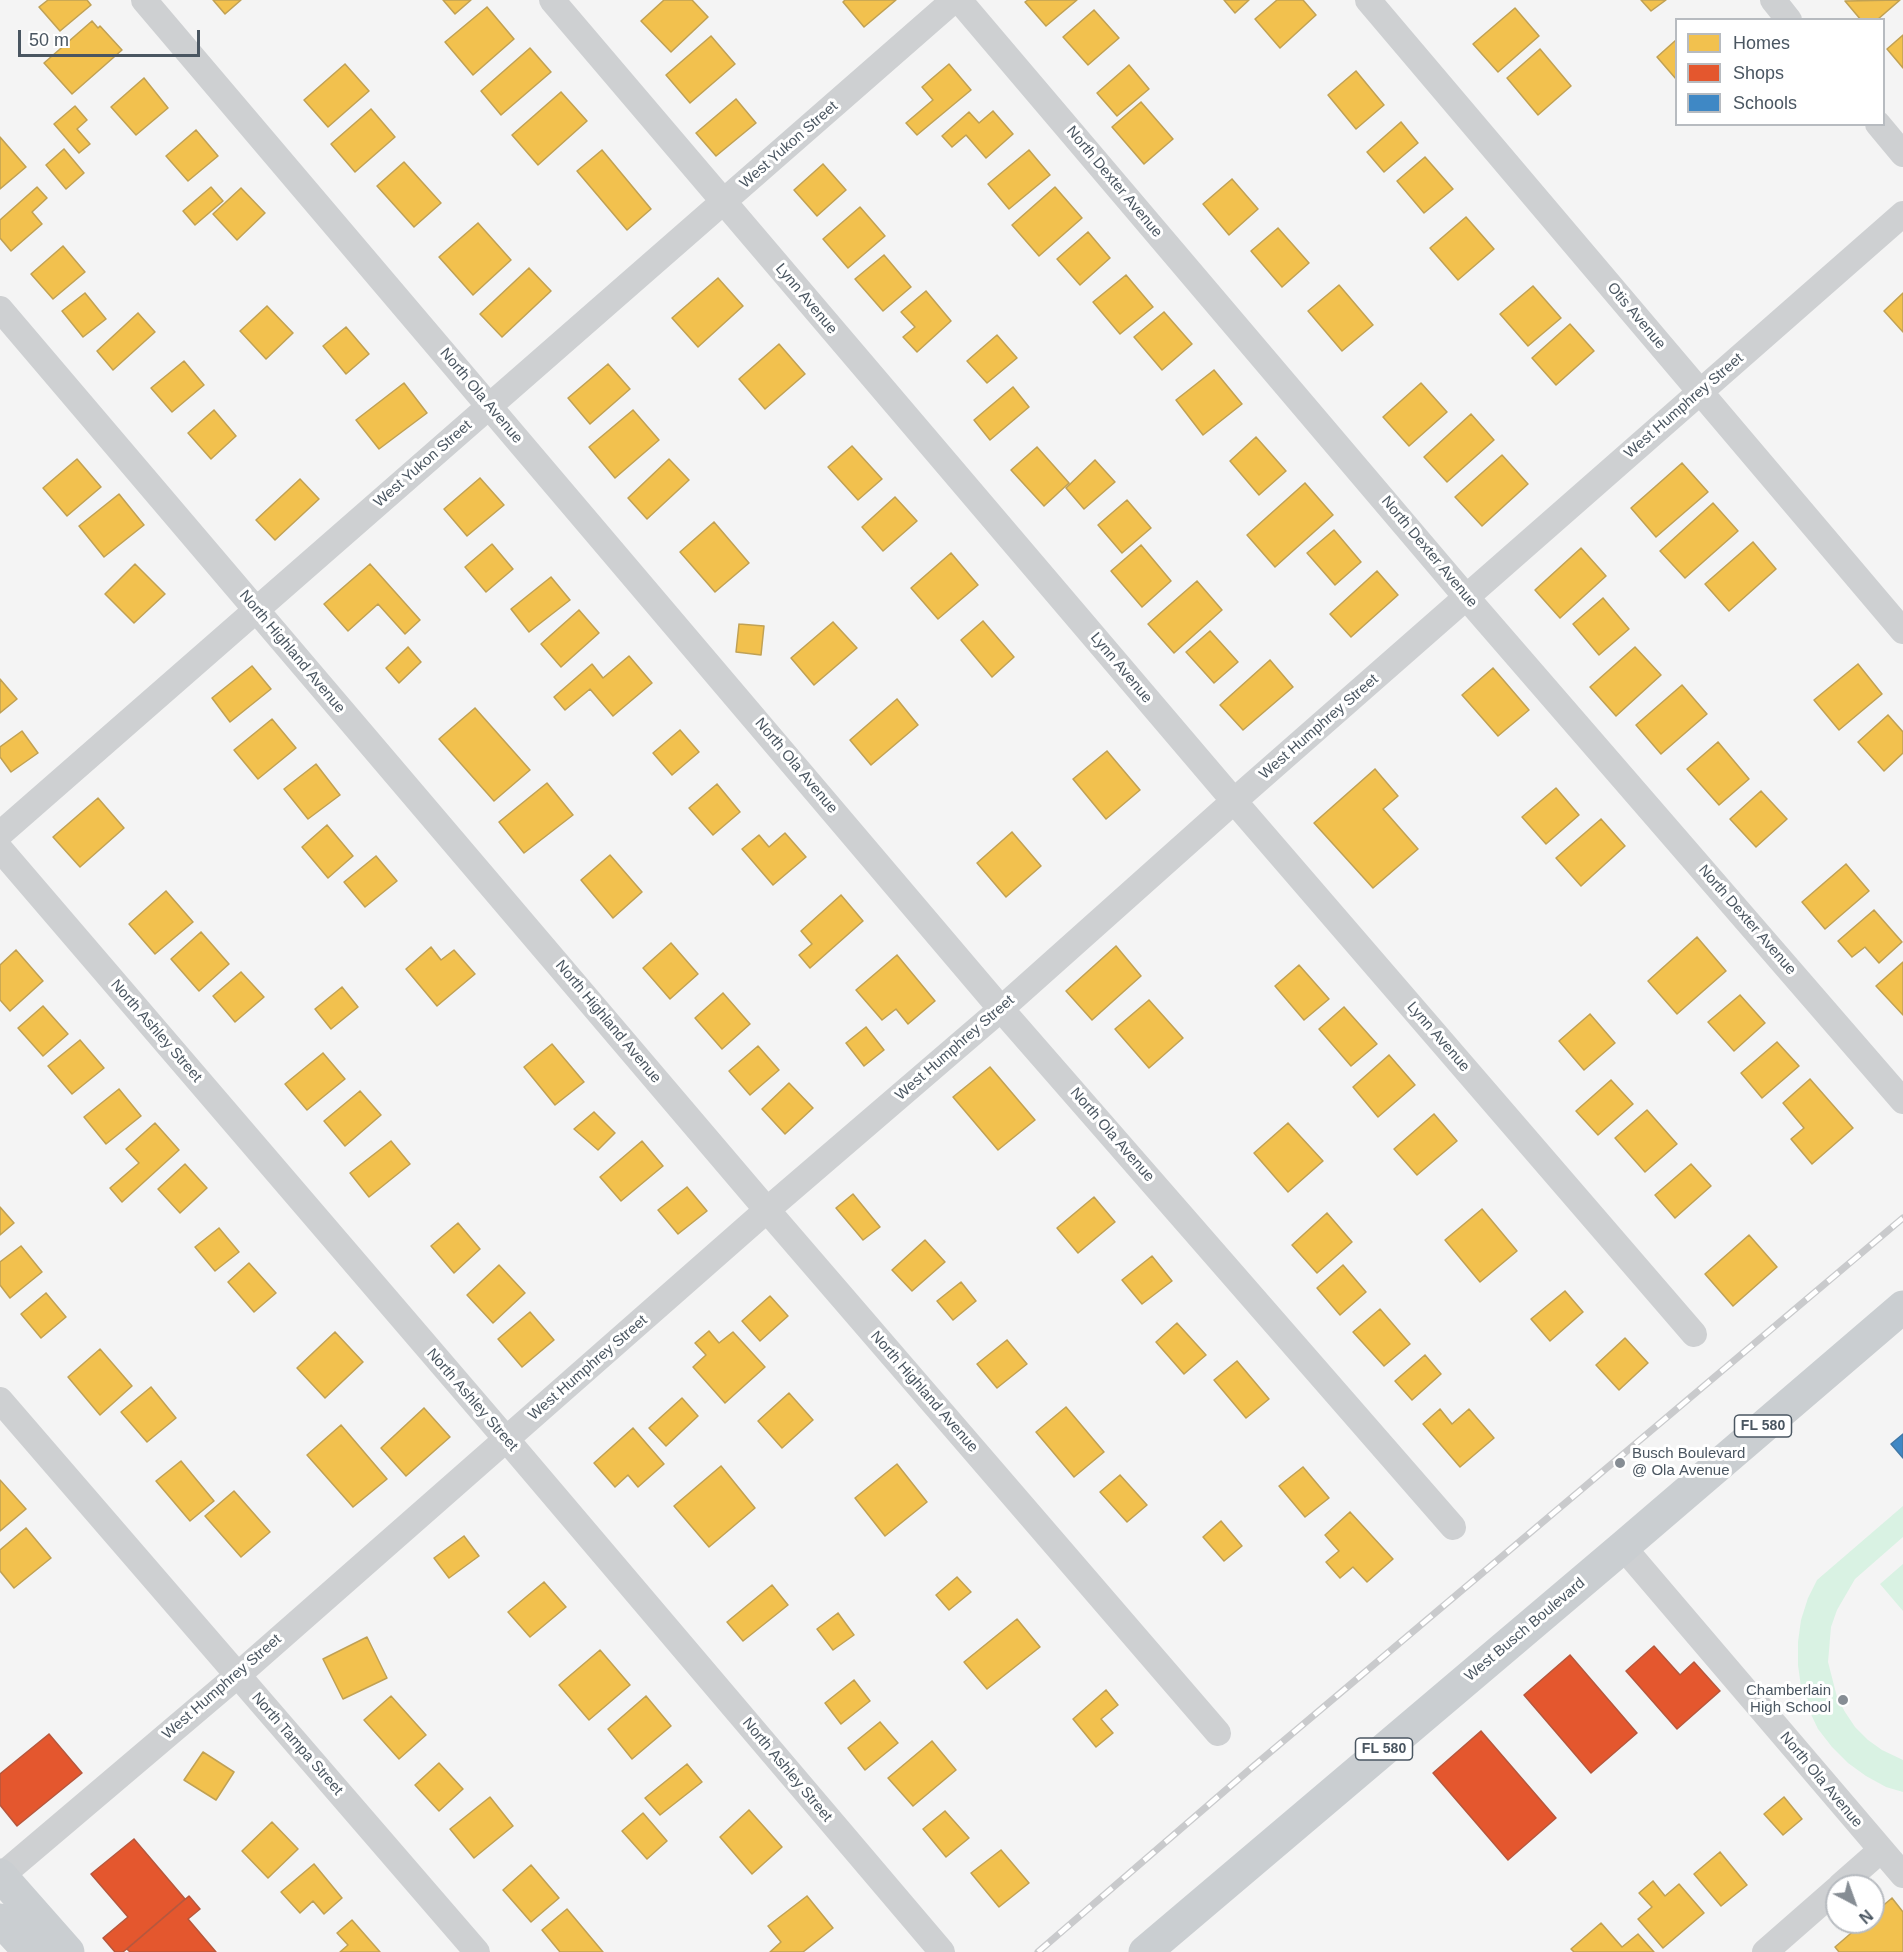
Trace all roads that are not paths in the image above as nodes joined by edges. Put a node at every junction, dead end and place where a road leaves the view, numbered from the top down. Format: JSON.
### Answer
{"nodes":[{"id":1,"x":144,"y":0,"type":"edge"},
{"id":2,"x":552,"y":0,"type":"edge"},
{"id":3,"x":954,"y":0,"type":"edge"},
{"id":4,"x":959,"y":0,"type":"edge"},
{"id":5,"x":1368,"y":0,"type":"edge"},
{"id":6,"x":1773,"y":0,"type":"edge"},
{"id":7,"x":1787,"y":18,"type":"edge"},
{"id":8,"x":1880,"y":126,"type":"edge"},
{"id":9,"x":1903,"y":154,"type":"edge"},
{"id":10,"x":723,"y":202,"type":"junction"},
{"id":11,"x":1903,"y":214,"type":"edge"},
{"id":12,"x":0,"y":309,"type":"edge"},
{"id":13,"x":1700,"y":391,"type":"junction"},
{"id":14,"x":489,"y":405,"type":"junction"},
{"id":15,"x":1467,"y":598,"type":"junction"},
{"id":16,"x":257,"y":611,"type":"junction"},
{"id":17,"x":1903,"y":631,"type":"edge"},
{"id":18,"x":1234,"y":801,"type":"junction"},
{"id":19,"x":0,"y":834,"type":"edge"},
{"id":20,"x":0,"y":849,"type":"edge"},
{"id":21,"x":1001,"y":1008,"type":"junction"},
{"id":22,"x":1903,"y":1101,"type":"edge"},
{"id":23,"x":767,"y":1210,"type":"junction"},
{"id":24,"x":1903,"y":1306,"type":"edge"},
{"id":25,"x":1694,"y":1334,"type":"dead end"},
{"id":26,"x":0,"y":1400,"type":"edge"},
{"id":27,"x":507,"y":1440,"type":"junction"},
{"id":28,"x":1453,"y":1527,"type":"dead end"},
{"id":29,"x":1623,"y":1546,"type":"junction"},
{"id":30,"x":238,"y":1675,"type":"junction"},
{"id":31,"x":1218,"y":1733,"type":"dead end"},
{"id":32,"x":1881,"y":1850,"type":"junction"},
{"id":33,"x":1854,"y":1874,"type":"edge"},
{"id":34,"x":1903,"y":1875,"type":"edge"},
{"id":35,"x":0,"y":1876,"type":"edge"},
{"id":36,"x":1825,"y":1899,"type":"edge"},
{"id":37,"x":0,"y":1920,"type":"edge"},
{"id":38,"x":30,"y":1952,"type":"edge"},
{"id":39,"x":68,"y":1952,"type":"edge"},
{"id":40,"x":477,"y":1952,"type":"edge"},
{"id":41,"x":942,"y":1952,"type":"edge"},
{"id":42,"x":1145,"y":1952,"type":"edge"},
{"id":43,"x":1765,"y":1952,"type":"edge"}],
"edges":[{"from":1,"to":14,"type":"street","name":"North Ola Avenue"},
{"from":2,"to":10,"type":"street","name":"Lynn Avenue"},
{"from":3,"to":10,"type":"street","name":"West Yukon Street"},
{"from":4,"to":15,"type":"street","name":"North Dexter Avenue"},
{"from":5,"to":13,"type":"street","name":"Otis Avenue"},
{"from":6,"to":7,"type":"street"},
{"from":8,"to":9,"type":"street"},
{"from":10,"to":14,"type":"street","name":"West Yukon Street"},
{"from":10,"to":18,"type":"street","name":"Lynn Avenue"},
{"from":11,"to":13,"type":"street","name":"West Humphrey Street"},
{"from":12,"to":16,"type":"street","name":"North Highland Avenue"},
{"from":13,"to":15,"type":"street","name":"West Humphrey Street"},
{"from":13,"to":17,"type":"street","name":"Otis Avenue"},
{"from":14,"to":16,"type":"street","name":"West Yukon Street"},
{"from":14,"to":21,"type":"street","name":"North Ola Avenue"},
{"from":15,"to":18,"type":"street","name":"West Humphrey Street"},
{"from":15,"to":22,"type":"street","name":"North Dexter Avenue"},
{"from":16,"to":19,"type":"street","name":"West Yukon Street"},
{"from":16,"to":23,"type":"street","name":"North Highland Avenue"},
{"from":18,"to":21,"type":"street","name":"West Humphrey Street"},
{"from":18,"to":25,"type":"street","name":"Lynn Avenue"},
{"from":20,"to":27,"type":"street","name":"North Ashley Street"},
{"from":21,"to":23,"type":"street","name":"West Humphrey Street"},
{"from":21,"to":28,"type":"street","name":"North Ola Avenue"},
{"from":23,"to":27,"type":"street","name":"West Humphrey Street"},
{"from":23,"to":31,"type":"street","name":"North Highland Avenue"},
{"from":24,"to":29,"type":"main road","name":"West Busch Boulevard","number":"FL 580"},
{"from":26,"to":30,"type":"street","name":"North Tampa Street"},
{"from":27,"to":30,"type":"street","name":"West Humphrey Street"},
{"from":27,"to":41,"type":"street","name":"North Ashley Street"},
{"from":29,"to":32,"type":"street","name":"North Ola Avenue"},
{"from":29,"to":42,"type":"main road","name":"West Busch Boulevard","number":"FL 580"},
{"from":30,"to":35,"type":"street","name":"West Humphrey Street"},
{"from":30,"to":40,"type":"street","name":"North Tampa Street"},
{"from":32,"to":33,"type":"street"},
{"from":32,"to":34,"type":"street","name":"North Ola Avenue"},
{"from":35,"to":39,"type":"main road"},
{"from":36,"to":43,"type":"street"},
{"from":37,"to":38,"type":"main road"}]}
